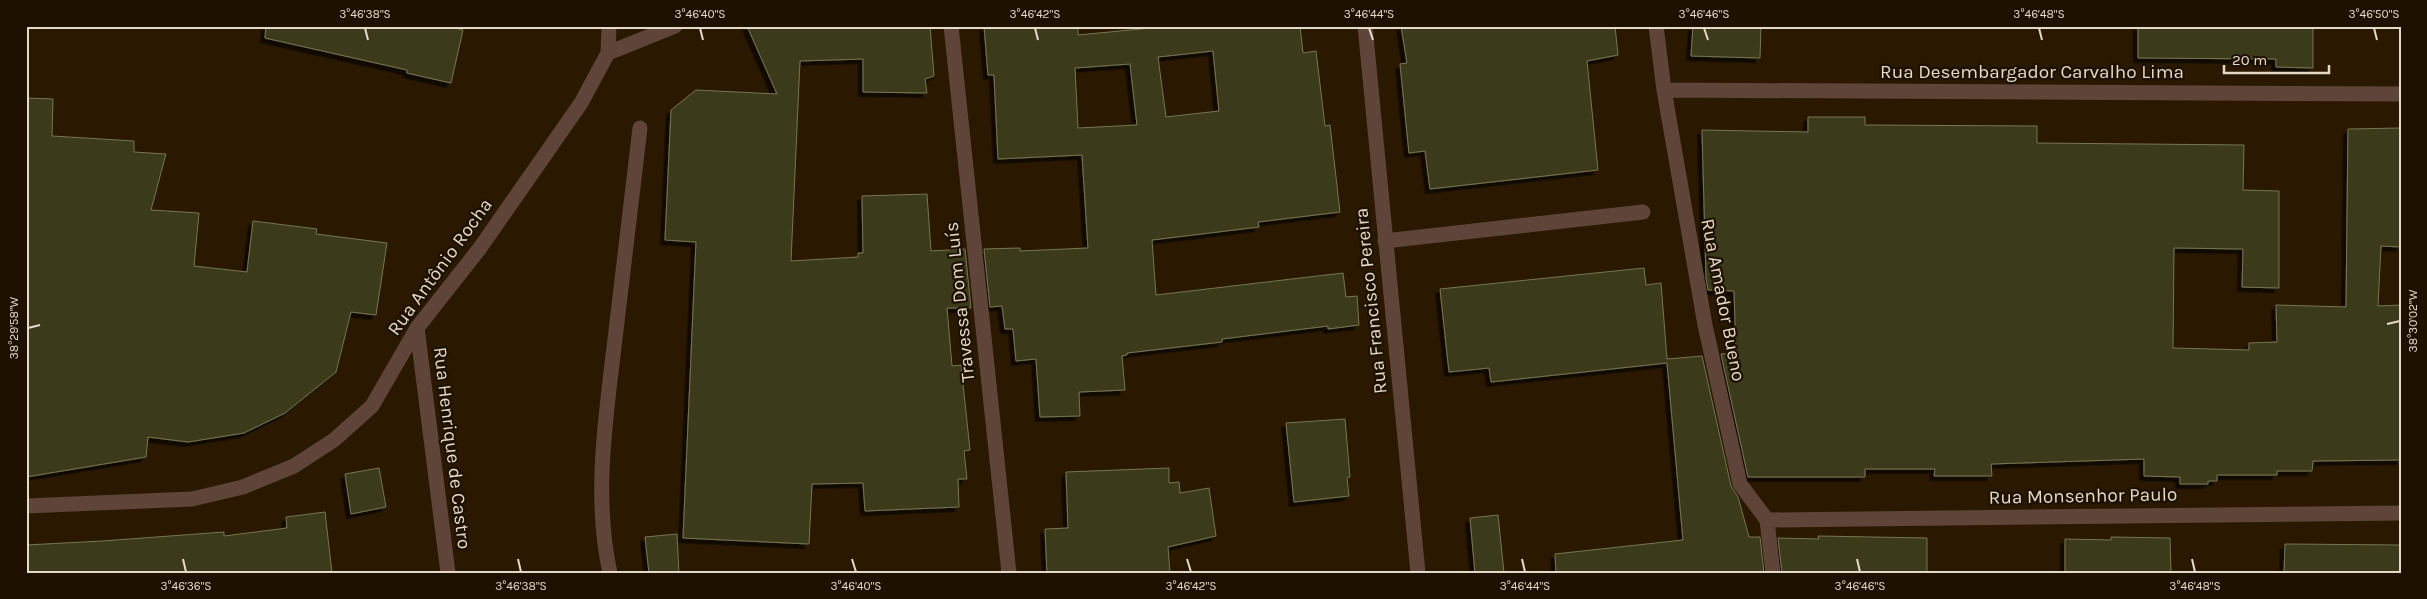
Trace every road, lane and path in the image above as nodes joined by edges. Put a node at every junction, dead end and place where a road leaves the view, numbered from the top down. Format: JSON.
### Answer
{"nodes":[{"id":1,"x":609,"y":26,"type":"edge"},
{"id":2,"x":675,"y":26,"type":"edge"},
{"id":3,"x":951,"y":26,"type":"edge"},
{"id":4,"x":1365,"y":26,"type":"edge"},
{"id":5,"x":1656,"y":26,"type":"edge"},
{"id":6,"x":608,"y":53,"type":"junction"},
{"id":7,"x":1664,"y":90,"type":"junction"},
{"id":8,"x":2401,"y":94,"type":"edge"},
{"id":9,"x":640,"y":128,"type":"dead end"},
{"id":10,"x":1643,"y":212,"type":"dead end"},
{"id":11,"x":1385,"y":241,"type":"junction"},
{"id":12,"x":417,"y":328,"type":"junction"},
{"id":13,"x":26,"y":506,"type":"edge"},
{"id":14,"x":2401,"y":513,"type":"edge"},
{"id":15,"x":1767,"y":520,"type":"junction"},
{"id":16,"x":448,"y":573,"type":"edge"},
{"id":17,"x":610,"y":573,"type":"edge"},
{"id":18,"x":1009,"y":573,"type":"edge"},
{"id":19,"x":1418,"y":573,"type":"edge"},
{"id":20,"x":1773,"y":573,"type":"edge"}],
"edges":[{"from":1,"to":6,"type":"street"},
{"from":2,"to":6,"type":"street"},
{"from":3,"to":18,"type":"street","name":"Travessa Dom Luís"},
{"from":4,"to":11,"type":"street","name":"Rua Francisco Pereira"},
{"from":5,"to":7,"type":"street","name":"Rua Amador Bueno"},
{"from":6,"to":12,"type":"street","name":"Rua Antônio Rocha"},
{"from":7,"to":8,"type":"street","name":"Rua Desembargador Carvalho Lima"},
{"from":7,"to":15,"type":"street","name":"Rua Amador Bueno"},
{"from":9,"to":17,"type":"street"},
{"from":10,"to":11,"type":"street"},
{"from":11,"to":19,"type":"street","name":"Rua Francisco Pereira"},
{"from":12,"to":13,"type":"street","name":"Rua Antônio Rocha"},
{"from":12,"to":16,"type":"street","name":"Rua Henrique de Castro"},
{"from":14,"to":15,"type":"street","name":"Rua Monsenhor Paulo"},
{"from":15,"to":20,"type":"street"}]}
